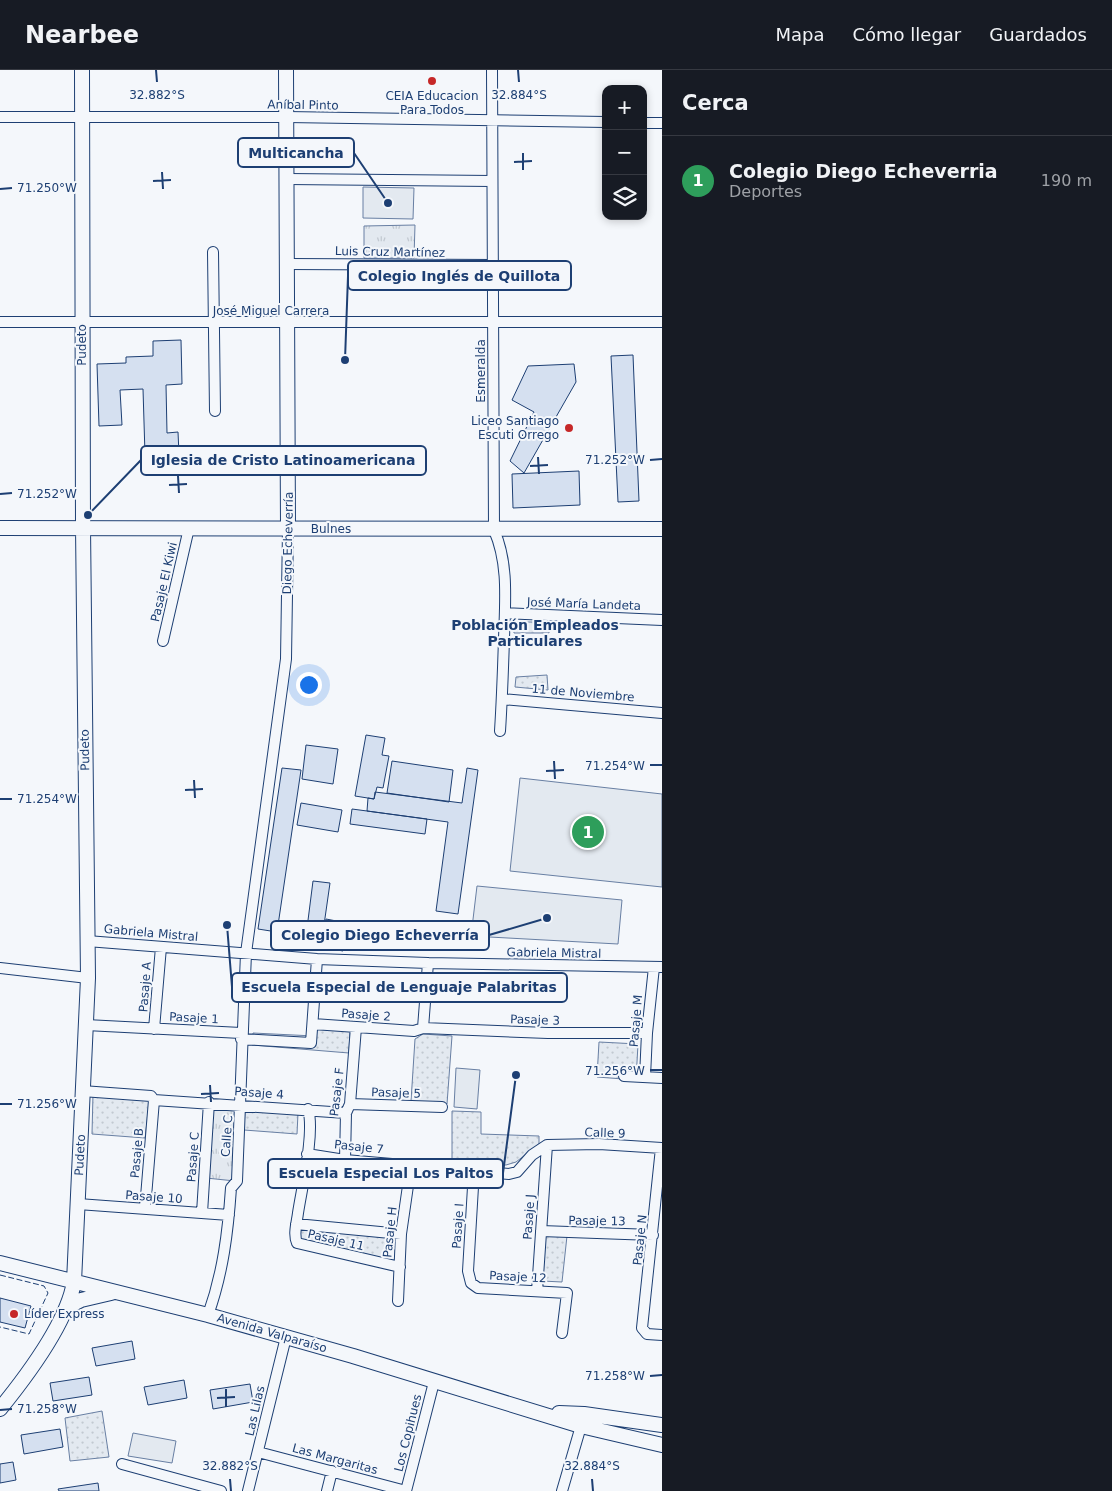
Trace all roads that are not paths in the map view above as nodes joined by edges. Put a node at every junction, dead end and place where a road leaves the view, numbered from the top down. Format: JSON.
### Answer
{"nodes":[{"id":1,"x":82,"y":70,"type":"edge"},
{"id":2,"x":286,"y":70,"type":"edge"},
{"id":3,"x":492,"y":70,"type":"edge"},
{"id":4,"x":287,"y":117,"type":"junction"},
{"id":5,"x":0,"y":118,"type":"edge"},
{"id":6,"x":82,"y":118,"type":"junction"},
{"id":7,"x":491,"y":121,"type":"junction"},
{"id":8,"x":602,"y":122,"type":"edge"},
{"id":9,"x":647,"y":123,"type":"edge"},
{"id":10,"x":662,"y":123,"type":"edge"},
{"id":11,"x":288,"y":179,"type":"junction"},
{"id":12,"x":492,"y":181,"type":"junction"},
{"id":13,"x":213,"y":252,"type":"dead end"},
{"id":14,"x":288,"y":264,"type":"junction"},
{"id":15,"x":493,"y":265,"type":"junction"},
{"id":16,"x":0,"y":322,"type":"edge"},
{"id":17,"x":82,"y":322,"type":"junction"},
{"id":18,"x":662,"y":322,"type":"edge"},
{"id":19,"x":213,"y":323,"type":"junction"},
{"id":20,"x":494,"y":323,"type":"junction"},
{"id":21,"x":289,"y":324,"type":"junction"},
{"id":22,"x":215,"y":411,"type":"dead end"},
{"id":23,"x":82,"y":527,"type":"junction"},
{"id":24,"x":0,"y":528,"type":"edge"},
{"id":25,"x":189,"y":528,"type":"junction"},
{"id":26,"x":288,"y":529,"type":"junction"},
{"id":27,"x":662,"y":529,"type":"edge"},
{"id":28,"x":494,"y":530,"type":"junction"},
{"id":29,"x":505,"y":613,"type":"junction"},
{"id":30,"x":662,"y":620,"type":"edge"},
{"id":31,"x":163,"y":641,"type":"dead end"},
{"id":32,"x":502,"y":699,"type":"junction"},
{"id":33,"x":662,"y":713,"type":"edge"},
{"id":34,"x":500,"y":731,"type":"dead end"},
{"id":35,"x":87,"y":941,"type":"junction"},
{"id":36,"x":161,"y":947,"type":"junction"},
{"id":37,"x":246,"y":954,"type":"junction"},
{"id":38,"x":317,"y":959,"type":"junction"},
{"id":39,"x":428,"y":963,"type":"junction"},
{"id":40,"x":658,"y":967,"type":"edge"},
{"id":41,"x":0,"y":968,"type":"edge"},
{"id":42,"x":88,"y":978,"type":"junction"},
{"id":43,"x":313,"y":1024,"type":"junction"},
{"id":44,"x":86,"y":1026,"type":"junction"},
{"id":45,"x":356,"y":1027,"type":"junction"},
{"id":46,"x":154,"y":1029,"type":"junction"},
{"id":47,"x":420,"y":1029,"type":"junction"},
{"id":48,"x":647,"y":1034,"type":"junction"},
{"id":49,"x":241,"y":1036,"type":"junction"},
{"id":50,"x":624,"y":1076,"type":"dead end"},
{"id":51,"x":645,"y":1077,"type":"junction"},
{"id":52,"x":662,"y":1078,"type":"edge"},
{"id":53,"x":82,"y":1091,"type":"junction"},
{"id":54,"x":154,"y":1100,"type":"junction"},
{"id":55,"x":209,"y":1102,"type":"junction"},
{"id":56,"x":239,"y":1104,"type":"junction"},
{"id":57,"x":442,"y":1107,"type":"dead end"},
{"id":58,"x":308,"y":1108,"type":"junction"},
{"id":59,"x":348,"y":1108,"type":"junction"},
{"id":60,"x":546,"y":1145,"type":"junction"},
{"id":61,"x":662,"y":1148,"type":"edge"},
{"id":62,"x":307,"y":1154,"type":"junction"},
{"id":63,"x":345,"y":1160,"type":"junction"},
{"id":64,"x":411,"y":1165,"type":"junction"},
{"id":65,"x":474,"y":1170,"type":"junction"},
{"id":66,"x":78,"y":1204,"type":"junction"},
{"id":67,"x":145,"y":1209,"type":"junction"},
{"id":68,"x":202,"y":1213,"type":"junction"},
{"id":69,"x":229,"y":1215,"type":"junction"},
{"id":70,"x":296,"y":1224,"type":"junction"},
{"id":71,"x":541,"y":1231,"type":"junction"},
{"id":72,"x":401,"y":1234,"type":"junction"},
{"id":73,"x":653,"y":1235,"type":"junction"},
{"id":74,"x":0,"y":1263,"type":"edge"},
{"id":75,"x":400,"y":1267,"type":"junction"},
{"id":76,"x":74,"y":1282,"type":"junction"},
{"id":77,"x":471,"y":1282,"type":"joint"},
{"id":78,"x":537,"y":1291,"type":"junction"},
{"id":79,"x":116,"y":1292,"type":"junction"},
{"id":80,"x":398,"y":1301,"type":"dead end"},
{"id":81,"x":67,"y":1307,"type":"junction"},
{"id":82,"x":208,"y":1315,"type":"junction"},
{"id":83,"x":562,"y":1333,"type":"dead end"},
{"id":84,"x":662,"y":1335,"type":"edge"},
{"id":85,"x":286,"y":1337,"type":"junction"},
{"id":86,"x":434,"y":1382,"type":"junction"},
{"id":87,"x":0,"y":1409,"type":"edge"},
{"id":88,"x":541,"y":1412,"type":"junction"},
{"id":89,"x":662,"y":1425,"type":"edge"},
{"id":90,"x":581,"y":1426,"type":"junction"},
{"id":91,"x":662,"y":1445,"type":"edge"},
{"id":92,"x":258,"y":1452,"type":"junction"},
{"id":93,"x":122,"y":1464,"type":"dead end"},
{"id":94,"x":332,"y":1471,"type":"junction"},
{"id":95,"x":221,"y":1491,"type":"edge"},
{"id":96,"x":248,"y":1491,"type":"edge"},
{"id":97,"x":327,"y":1491,"type":"edge"},
{"id":98,"x":406,"y":1491,"type":"edge"},
{"id":99,"x":562,"y":1491,"type":"edge"}],
"edges":[{"from":1,"to":6,"type":"main road","name":"Pudeto"},
{"from":2,"to":4,"type":"main road","name":"Diego Echeverría"},
{"from":3,"to":7,"type":"street","name":"Esmeralda"},
{"from":4,"to":6,"type":"street","name":"Aníbal Pinto"},
{"from":4,"to":7,"type":"street","name":"Aníbal Pinto"},
{"from":4,"to":11,"type":"main road","name":"Diego Echeverría"},
{"from":5,"to":6,"type":"street","name":"Aníbal Pinto"},
{"from":6,"to":17,"type":"main road","name":"Pudeto"},
{"from":7,"to":8,"type":"street","name":"Aníbal Pinto"},
{"from":7,"to":12,"type":"street","name":"Esmeralda"},
{"from":9,"to":10,"type":"street"},
{"from":11,"to":12,"type":"street"},
{"from":11,"to":14,"type":"main road","name":"Diego Echeverría"},
{"from":12,"to":15,"type":"street","name":"Esmeralda"},
{"from":13,"to":19,"type":"street"},
{"from":14,"to":15,"type":"street","name":"Luis Cruz Martínez"},
{"from":14,"to":21,"type":"main road","name":"Diego Echeverría"},
{"from":15,"to":20,"type":"street","name":"Esmeralda"},
{"from":16,"to":17,"type":"street","name":"José Miguel Carrera"},
{"from":17,"to":19,"type":"street","name":"José Miguel Carrera"},
{"from":17,"to":23,"type":"main road","name":"Pudeto"},
{"from":18,"to":20,"type":"street","name":"José Miguel Carrera"},
{"from":19,"to":21,"type":"street","name":"José Miguel Carrera"},
{"from":19,"to":22,"type":"street"},
{"from":20,"to":21,"type":"street","name":"José Miguel Carrera"},
{"from":20,"to":28,"type":"street","name":"Esmeralda"},
{"from":21,"to":26,"type":"main road","name":"Diego Echeverría"},
{"from":23,"to":24,"type":"main road","name":"Bulnes"},
{"from":23,"to":25,"type":"main road","name":"Bulnes"},
{"from":23,"to":35,"type":"main road","name":"Pudeto"},
{"from":25,"to":26,"type":"main road","name":"Bulnes"},
{"from":25,"to":31,"type":"street","name":"Pasaje El Kiwi"},
{"from":26,"to":28,"type":"main road","name":"Bulnes"},
{"from":26,"to":37,"type":"street","name":"Diego Echeverría"},
{"from":27,"to":28,"type":"main road","name":"Bulnes"},
{"from":28,"to":29,"type":"street","name":"Esmeralda"},
{"from":29,"to":30,"type":"street","name":"José María Landeta"},
{"from":29,"to":32,"type":"street","name":"Esmeralda"},
{"from":32,"to":33,"type":"street","name":"11 de Noviembre"},
{"from":32,"to":34,"type":"street","name":"Esmeralda"},
{"from":35,"to":36,"type":"street","name":"Gabriela Mistral"},
{"from":35,"to":42,"type":"main road","name":"Pudeto"},
{"from":36,"to":37,"type":"street","name":"Gabriela Mistral"},
{"from":36,"to":46,"type":"street","name":"Pasaje A"},
{"from":37,"to":38,"type":"street","name":"Gabriela Mistral"},
{"from":37,"to":49,"type":"street","name":"Calle C"},
{"from":38,"to":39,"type":"street","name":"Gabriela Mistral"},
{"from":38,"to":43,"type":"street"},
{"from":39,"to":40,"type":"street","name":"Gabriela Mistral"},
{"from":39,"to":47,"type":"street"},
{"from":40,"to":48,"type":"street","name":"Pasaje M"},
{"from":41,"to":42,"type":"street"},
{"from":42,"to":44,"type":"main road","name":"Pudeto"},
{"from":43,"to":45,"type":"street","name":"Pasaje 2"},
{"from":43,"to":49,"type":"street","name":"Pasaje 1"},
{"from":44,"to":46,"type":"street","name":"Pasaje 1"},
{"from":44,"to":53,"type":"main road","name":"Pudeto"},
{"from":45,"to":47,"type":"street","name":"Pasaje 2"},
{"from":45,"to":59,"type":"street","name":"Pasaje F"},
{"from":46,"to":49,"type":"street","name":"Pasaje 1"},
{"from":47,"to":48,"type":"street","name":"Pasaje 3"},
{"from":48,"to":51,"type":"street","name":"Pasaje M"},
{"from":49,"to":56,"type":"street","name":"Calle C"},
{"from":50,"to":51,"type":"street"},
{"from":51,"to":52,"type":"street"},
{"from":53,"to":54,"type":"street","name":"Pasaje 4"},
{"from":53,"to":66,"type":"main road","name":"Pudeto"},
{"from":54,"to":55,"type":"street","name":"Pasaje 4"},
{"from":54,"to":67,"type":"street","name":"Pasaje B"},
{"from":55,"to":56,"type":"street","name":"Pasaje 4"},
{"from":55,"to":68,"type":"street","name":"Pasaje C"},
{"from":56,"to":58,"type":"street","name":"Pasaje 4"},
{"from":56,"to":69,"type":"street","name":"Calle C"},
{"from":57,"to":59,"type":"street","name":"Pasaje 5"},
{"from":58,"to":59,"type":"street","name":"Pasaje 4"},
{"from":58,"to":62,"type":"street"},
{"from":59,"to":63,"type":"street","name":"Pasaje F"},
{"from":60,"to":61,"type":"street","name":"Calle 9"},
{"from":60,"to":65,"type":"street","name":"Pasaje 7"},
{"from":60,"to":71,"type":"street","name":"Pasaje J"},
{"from":61,"to":73,"type":"street","name":"Pasaje N"},
{"from":62,"to":63,"type":"street","name":"Pasaje 7"},
{"from":62,"to":70,"type":"street"},
{"from":63,"to":64,"type":"street","name":"Pasaje 7"},
{"from":64,"to":65,"type":"street","name":"Pasaje 7"},
{"from":64,"to":72,"type":"street","name":"Pasaje H"},
{"from":65,"to":77,"type":"street","name":"Pasaje I"},
{"from":66,"to":67,"type":"street","name":"Pasaje 10"},
{"from":66,"to":76,"type":"main road","name":"Pudeto"},
{"from":67,"to":68,"type":"street","name":"Pasaje 10"},
{"from":68,"to":69,"type":"street","name":"Pasaje 10"},
{"from":69,"to":82,"type":"street","name":"Calle C"},
{"from":70,"to":72,"type":"street","name":"Pasaje 11"},
{"from":70,"to":75,"type":"street","name":"Pasaje 11"},
{"from":71,"to":73,"type":"street","name":"Pasaje 13"},
{"from":71,"to":78,"type":"street","name":"Pasaje J"},
{"from":72,"to":75,"type":"street","name":"Pasaje H"},
{"from":73,"to":84,"type":"street","name":"Pasaje N"},
{"from":74,"to":76,"type":"main road","name":"Avenida Valparaíso"},
{"from":75,"to":80,"type":"street","name":"Pasaje H"},
{"from":76,"to":79,"type":"main road","name":"Avenida Valparaíso"},
{"from":76,"to":81,"type":"main road","name":"Pudeto"},
{"from":77,"to":78,"type":"street","name":"Pasaje 12"},
{"from":78,"to":83,"type":"street","name":"Pasaje 12"},
{"from":79,"to":81,"type":"main road"},
{"from":79,"to":82,"type":"main road","name":"Avenida Valparaíso"},
{"from":81,"to":87,"type":"main road","name":"Pudeto"},
{"from":82,"to":85,"type":"main road","name":"Avenida Valparaíso"},
{"from":85,"to":86,"type":"main road","name":"Avenida Valparaíso"},
{"from":85,"to":92,"type":"street","name":"Las Lilas"},
{"from":86,"to":88,"type":"main road","name":"Avenida Valparaíso"},
{"from":86,"to":98,"type":"street","name":"Los Copihues"},
{"from":88,"to":89,"type":"main road","name":"Avenida Valparaíso"},
{"from":88,"to":90,"type":"main road","name":"Avenida Valparaíso"},
{"from":90,"to":91,"type":"main road","name":"Avenida Valparaíso"},
{"from":90,"to":99,"type":"street"},
{"from":92,"to":94,"type":"street","name":"Las Margaritas"},
{"from":92,"to":96,"type":"street","name":"Las Lilas"},
{"from":93,"to":95,"type":"street"},
{"from":94,"to":97,"type":"street"},
{"from":94,"to":98,"type":"street","name":"Las Margaritas"}]}
